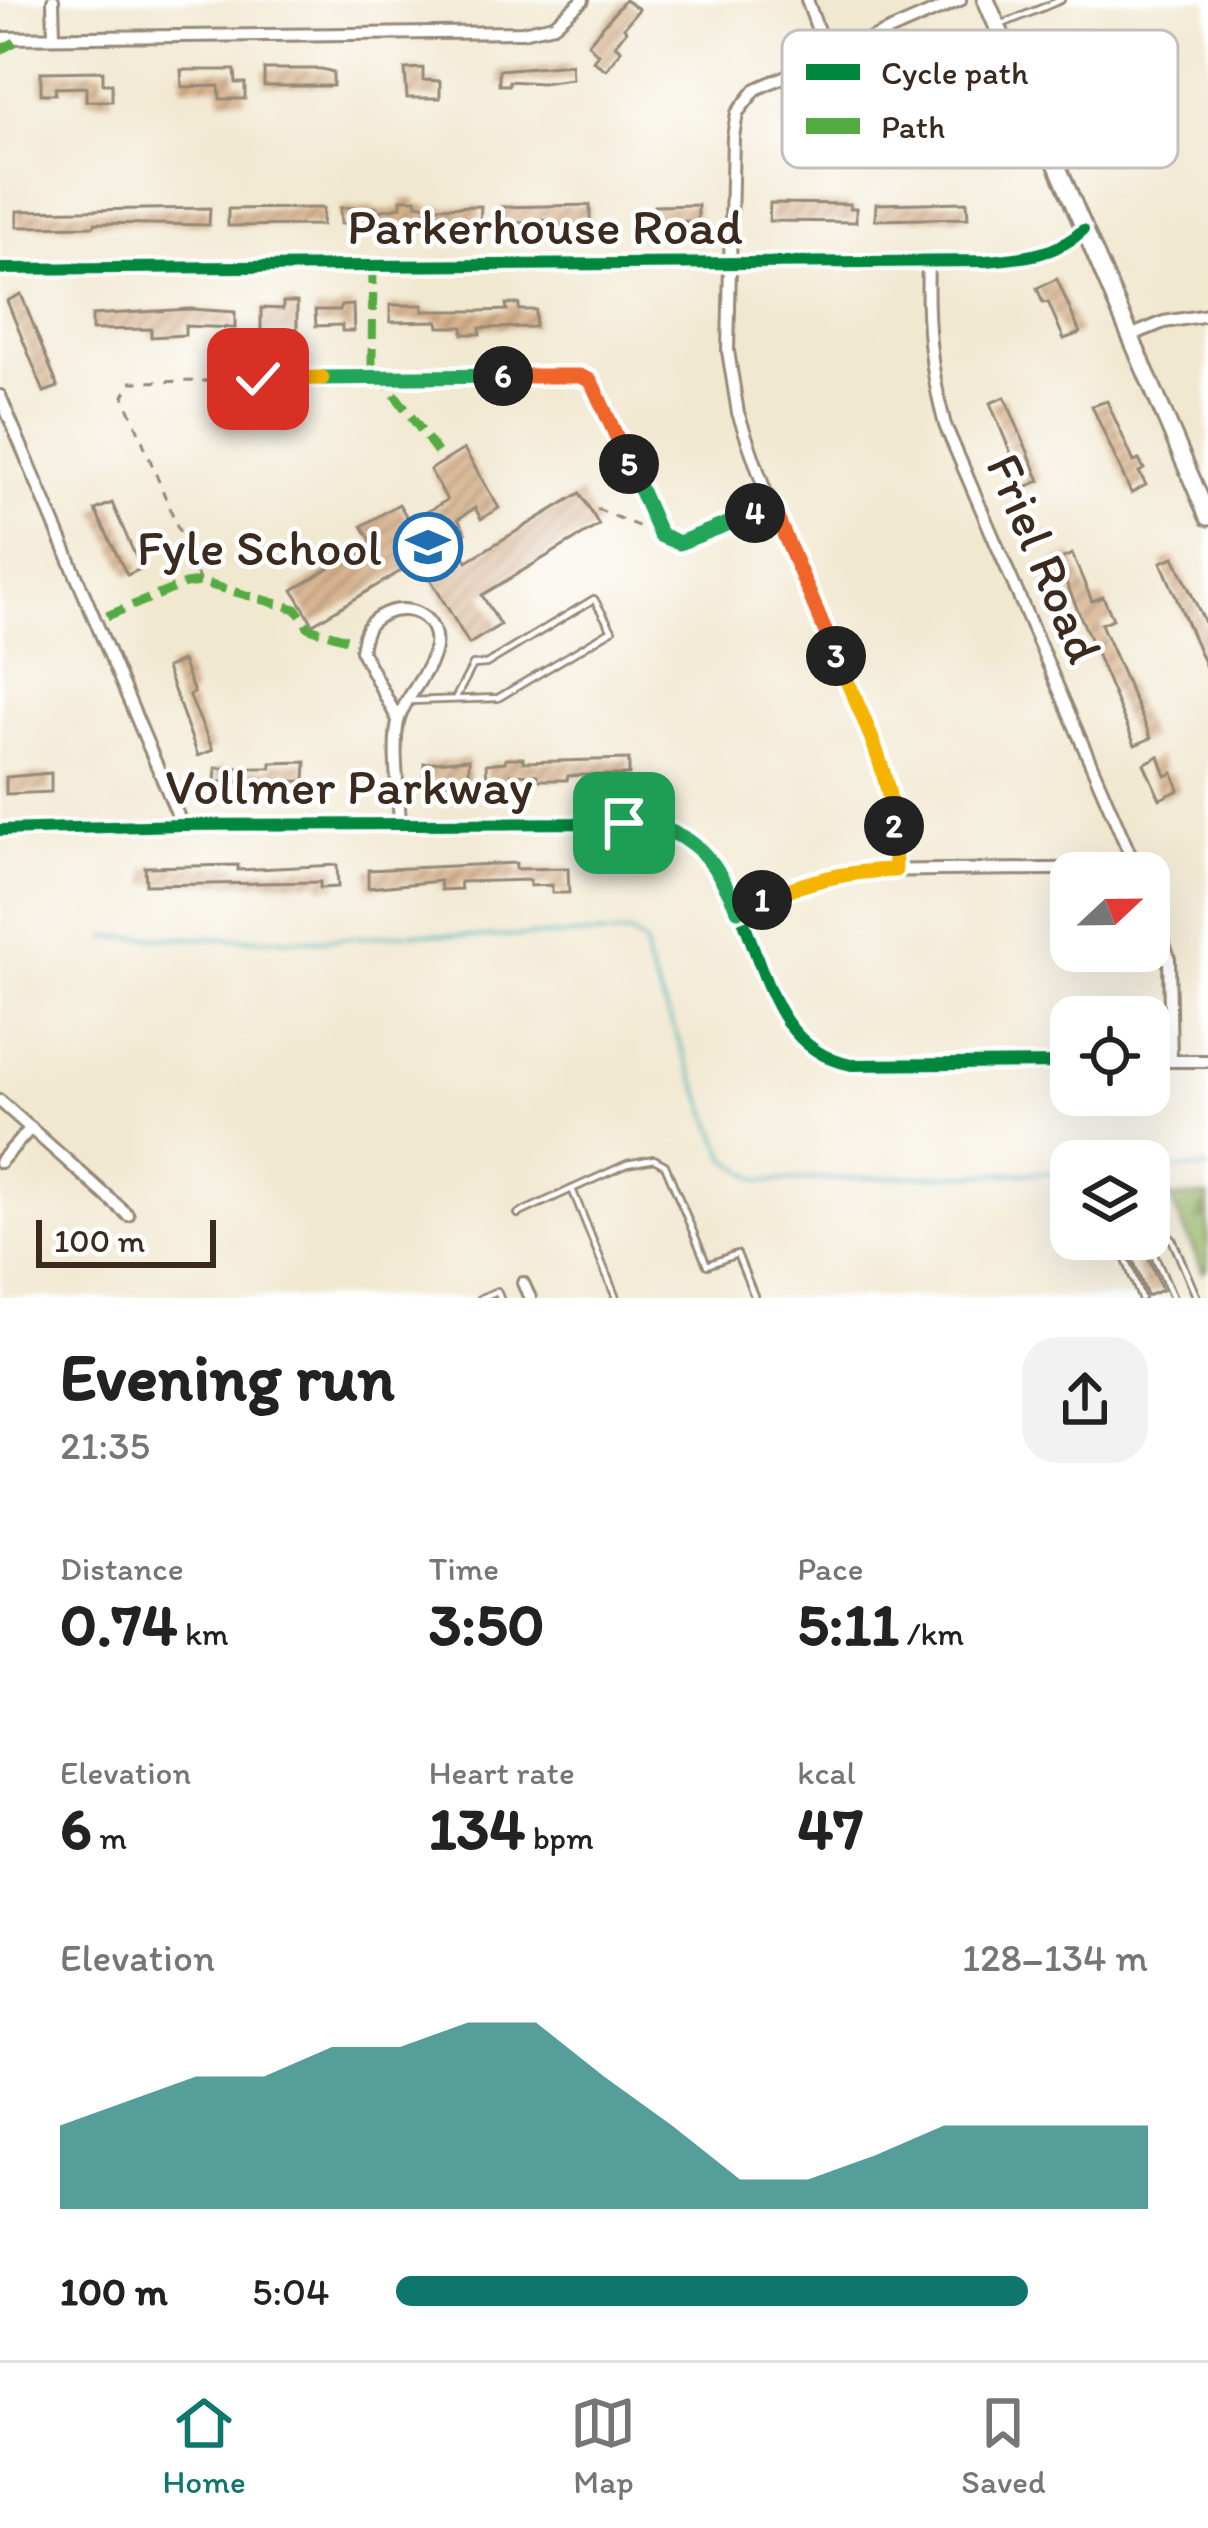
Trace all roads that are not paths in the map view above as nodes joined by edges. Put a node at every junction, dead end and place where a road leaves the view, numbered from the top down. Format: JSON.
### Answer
{"nodes":[{"id":1,"x":53,"y":0,"type":"edge"},
{"id":2,"x":583,"y":0,"type":"edge"},
{"id":3,"x":807,"y":0,"type":"edge"},
{"id":4,"x":960,"y":0,"type":"edge"},
{"id":5,"x":986,"y":0,"type":"edge"},
{"id":6,"x":1033,"y":0,"type":"edge"},
{"id":7,"x":1060,"y":0,"type":"edge"},
{"id":8,"x":1037,"y":10,"type":"junction"},
{"id":9,"x":998,"y":27,"type":"junction"},
{"id":10,"x":818,"y":30,"type":"edge"},
{"id":11,"x":892,"y":30,"type":"edge"},
{"id":12,"x":999,"y":30,"type":"edge"},
{"id":13,"x":54,"y":36,"type":"junction"},
{"id":14,"x":2,"y":38,"type":"edge"},
{"id":15,"x":782,"y":78,"type":"edge"},
{"id":16,"x":1057,"y":168,"type":"edge"},
{"id":17,"x":1083,"y":230,"type":"junction"},
{"id":18,"x":928,"y":262,"type":"junction"},
{"id":19,"x":729,"y":264,"type":"junction"},
{"id":20,"x":0,"y":269,"type":"edge"},
{"id":21,"x":1208,"y":315,"type":"edge"},
{"id":22,"x":1130,"y":336,"type":"junction"},
{"id":23,"x":0,"y":396,"type":"edge"},
{"id":24,"x":1208,"y":517,"type":"edge"},
{"id":25,"x":455,"y":699,"type":"junction"},
{"id":26,"x":409,"y":700,"type":"junction"},
{"id":27,"x":398,"y":720,"type":"junction"},
{"id":28,"x":400,"y":824,"type":"junction"},
{"id":29,"x":182,"y":825,"type":"junction"},
{"id":30,"x":0,"y":830,"type":"edge"},
{"id":31,"x":1129,"y":852,"type":"edge"},
{"id":32,"x":895,"y":870,"type":"junction"},
{"id":33,"x":1050,"y":870,"type":"edge"},
{"id":34,"x":738,"y":910,"type":"junction"},
{"id":35,"x":1169,"y":972,"type":"edge"},
{"id":36,"x":1171,"y":1061,"type":"joint"},
{"id":37,"x":1208,"y":1061,"type":"edge"},
{"id":38,"x":1050,"y":1063,"type":"edge"},
{"id":39,"x":0,"y":1101,"type":"edge"},
{"id":40,"x":31,"y":1128,"type":"junction"},
{"id":41,"x":0,"y":1162,"type":"edge"},
{"id":42,"x":572,"y":1190,"type":"junction"},
{"id":43,"x":518,"y":1214,"type":"dead end"},
{"id":44,"x":128,"y":1215,"type":"dead end"},
{"id":45,"x":1170,"y":1237,"type":"edge"},
{"id":46,"x":1126,"y":1260,"type":"edge"},
{"id":47,"x":1155,"y":1260,"type":"edge"},
{"id":48,"x":523,"y":1283,"type":"dead end"},
{"id":49,"x":1169,"y":1297,"type":"edge"},
{"id":50,"x":481,"y":1298,"type":"edge"},
{"id":51,"x":500,"y":1298,"type":"edge"},
{"id":52,"x":528,"y":1298,"type":"edge"},
{"id":53,"x":616,"y":1298,"type":"edge"},
{"id":54,"x":755,"y":1298,"type":"edge"},
{"id":55,"x":1141,"y":1298,"type":"edge"},
{"id":56,"x":1197,"y":1298,"type":"edge"}],
"edges":[{"from":1,"to":13,"type":"street"},
{"from":2,"to":13,"type":"street"},
{"from":3,"to":10,"type":"street"},
{"from":4,"to":11,"type":"street"},
{"from":5,"to":9,"type":"street"},
{"from":6,"to":8,"type":"lane"},
{"from":7,"to":8,"type":"lane"},
{"from":8,"to":9,"type":"lane"},
{"from":9,"to":12,"type":"street"},
{"from":13,"to":14,"type":"street"},
{"from":15,"to":19,"type":"street"},
{"from":16,"to":17,"type":"street"},
{"from":17,"to":18,"type":"street","name":"Parkerhouse Road"},
{"from":17,"to":22,"type":"street"},
{"from":18,"to":19,"type":"street","name":"Parkerhouse Road"},
{"from":18,"to":31,"type":"street","name":"Friel Road"},
{"from":19,"to":20,"type":"street","name":"Parkerhouse Road"},
{"from":19,"to":32,"type":"street"},
{"from":21,"to":22,"type":"street"},
{"from":22,"to":24,"type":"street"},
{"from":23,"to":29,"type":"street"},
{"from":25,"to":25,"type":"lane"},
{"from":25,"to":26,"type":"lane"},
{"from":26,"to":27,"type":"street"},
{"from":26,"to":27,"type":"street"},
{"from":27,"to":28,"type":"street"},
{"from":28,"to":29,"type":"street","name":"Vollmer Parkway"},
{"from":28,"to":34,"type":"street","name":"Vollmer Parkway"},
{"from":29,"to":30,"type":"street","name":"Vollmer Parkway"},
{"from":32,"to":33,"type":"street"},
{"from":32,"to":34,"type":"street"},
{"from":34,"to":38,"type":"street","name":"Vollmer Parkway"},
{"from":35,"to":36,"type":"street"},
{"from":36,"to":37,"type":"street"},
{"from":39,"to":40,"type":"street"},
{"from":40,"to":41,"type":"street"},
{"from":40,"to":44,"type":"street"},
{"from":42,"to":43,"type":"lane"},
{"from":42,"to":53,"type":"lane"},
{"from":42,"to":54,"type":"lane"},
{"from":45,"to":56,"type":"lane"},
{"from":46,"to":55,"type":"lane"},
{"from":47,"to":49,"type":"lane"},
{"from":48,"to":52,"type":"street"},
{"from":50,"to":51,"type":"lane"}]}
